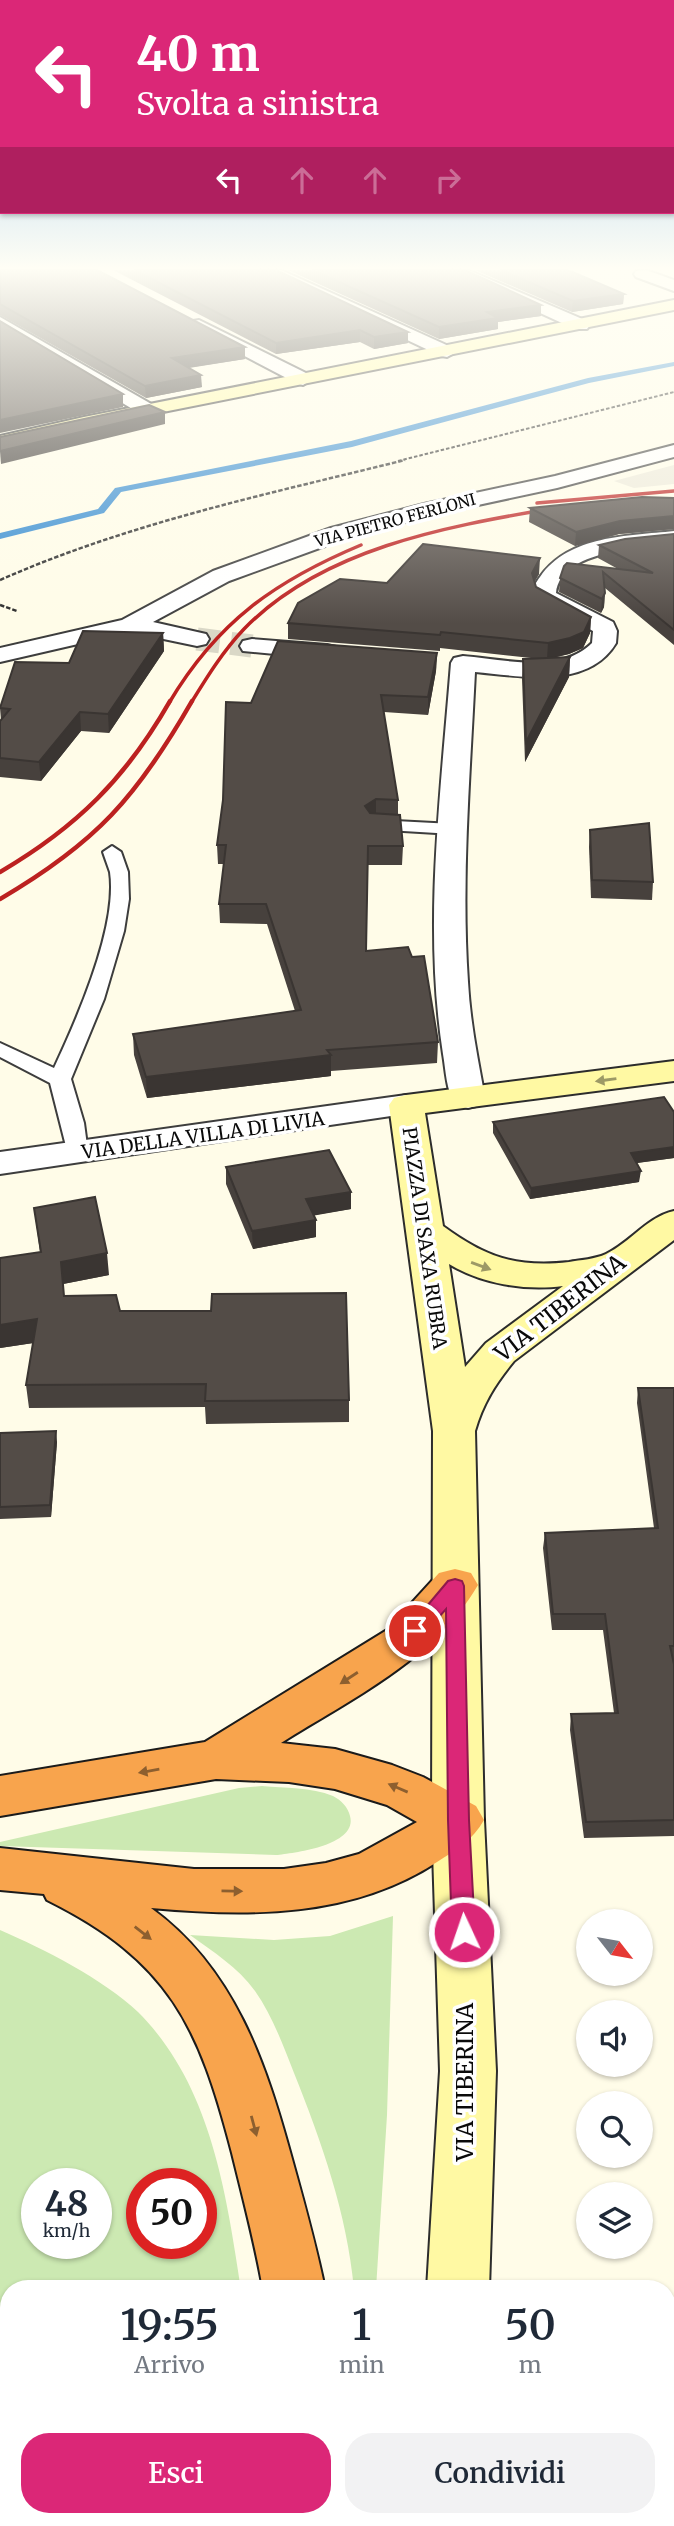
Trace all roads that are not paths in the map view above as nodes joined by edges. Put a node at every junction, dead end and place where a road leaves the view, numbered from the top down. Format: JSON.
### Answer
{"nodes":[{"id":1,"x":111,"y":388,"type":"edge"},
{"id":2,"x":257,"y":388,"type":"edge"},
{"id":3,"x":146,"y":409,"type":"junction"},
{"id":4,"x":0,"y":442,"type":"edge"},
{"id":5,"x":674,"y":452,"type":"edge"},
{"id":6,"x":674,"y":538,"type":"edge"},
{"id":7,"x":130,"y":625,"type":"junction"},
{"id":8,"x":197,"y":639,"type":"tunnel mouth"},
{"id":9,"x":252,"y":646,"type":"tunnel mouth"},
{"id":10,"x":345,"y":654,"type":"edge"},
{"id":11,"x":0,"y":655,"type":"edge"},
{"id":12,"x":376,"y":825,"type":"edge"},
{"id":13,"x":453,"y":829,"type":"junction"},
{"id":14,"x":112,"y":852,"type":"dead end"},
{"id":15,"x":0,"y":1049,"type":"edge"},
{"id":16,"x":674,"y":1071,"type":"edge"},
{"id":17,"x":60,"y":1079,"type":"junction"},
{"id":18,"x":468,"y":1098,"type":"junction"},
{"id":19,"x":405,"y":1105,"type":"junction"},
{"id":20,"x":78,"y":1153,"type":"junction"},
{"id":21,"x":0,"y":1163,"type":"edge"},
{"id":22,"x":674,"y":1222,"type":"edge"},
{"id":23,"x":424,"y":1230,"type":"junction"},
{"id":24,"x":629,"y":1255,"type":"junction"},
{"id":25,"x":454,"y":1431,"type":"junction"},
{"id":26,"x":455,"y":1586,"type":"junction"},
{"id":27,"x":216,"y":1760,"type":"junction"},
{"id":28,"x":0,"y":1796,"type":"edge"},
{"id":29,"x":458,"y":1820,"type":"junction"},
{"id":30,"x":9,"y":1869,"type":"edge"},
{"id":31,"x":292,"y":2280,"type":"edge"},
{"id":32,"x":457,"y":2280,"type":"edge"}],
"edges":[{"from":1,"to":3,"type":"street"},
{"from":2,"to":3,"type":"street"},
{"from":3,"to":4,"type":"street"},
{"from":5,"to":7,"type":"street","name":"VIA PIETRO FERLONI"},
{"from":6,"to":13,"type":"street"},
{"from":7,"to":8,"type":"street"},
{"from":7,"to":11,"type":"street"},
{"from":9,"to":10,"type":"street"},
{"from":12,"to":13,"type":"lane"},
{"from":13,"to":18,"type":"street"},
{"from":14,"to":17,"type":"lane"},
{"from":15,"to":17,"type":"lane"},
{"from":16,"to":18,"type":"street","name":"PIAZZA DI SAXA RUBRA","one_way":true},
{"from":17,"to":20,"type":"lane"},
{"from":18,"to":19,"type":"street","name":"PIAZZA DI SAXA RUBRA"},
{"from":19,"to":20,"type":"street","name":"VIA DELLA VILLA DI LIVIA"},
{"from":19,"to":23,"type":"street","name":"PIAZZA DI SAXA RUBRA"},
{"from":20,"to":21,"type":"street","name":"VIA DELLA VILLA DI LIVIA"},
{"from":22,"to":24,"type":"street"},
{"from":23,"to":24,"type":"street","one_way":true},
{"from":23,"to":25,"type":"street","name":"PIAZZA DI SAXA RUBRA"},
{"from":24,"to":25,"type":"street","name":"VIA TIBERINA"},
{"from":25,"to":26,"type":"street","name":"VIA TIBERINA"},
{"from":26,"to":27,"type":"highway","one_way":true},
{"from":26,"to":29,"type":"street","name":"VIA TIBERINA"},
{"from":27,"to":28,"type":"highway","one_way":true},
{"from":29,"to":27,"type":"highway","one_way":true},
{"from":30,"to":29,"type":"highway","one_way":true},
{"from":29,"to":32,"type":"street","name":"VIA TIBERINA"},
{"from":30,"to":31,"type":"highway","one_way":true}]}
